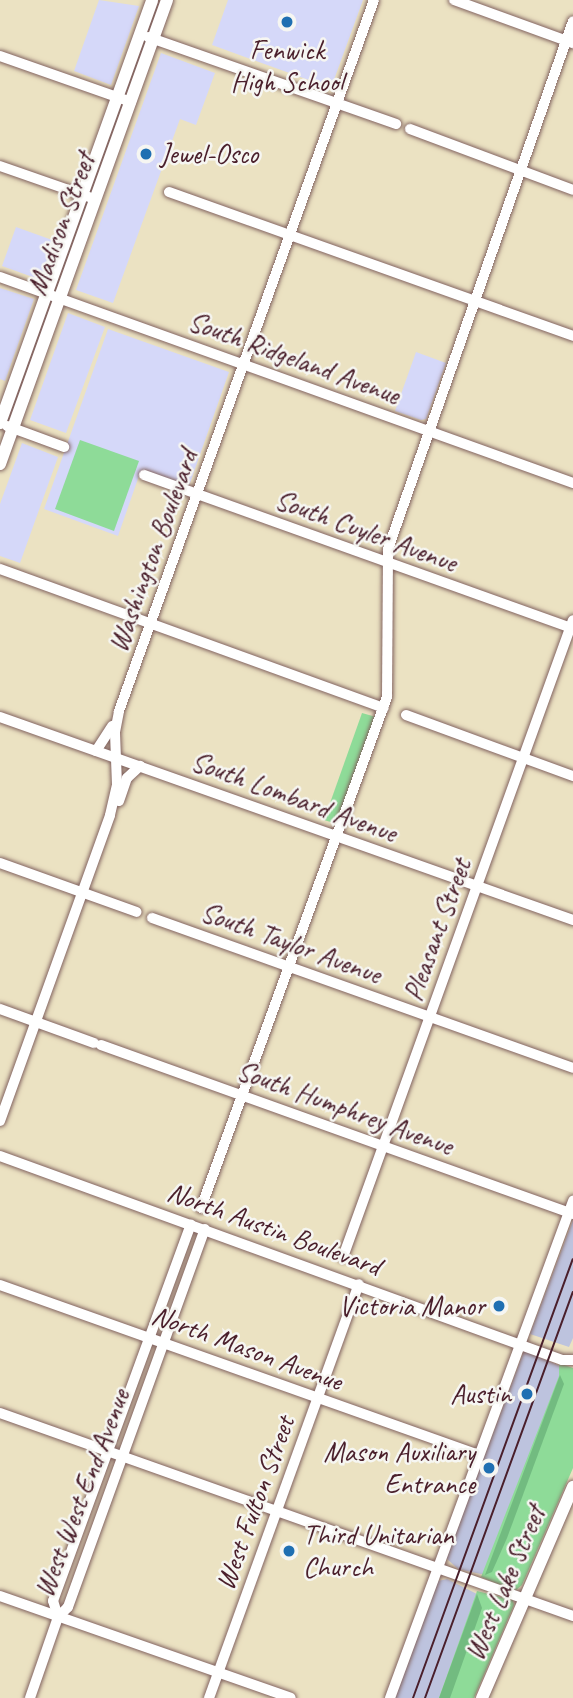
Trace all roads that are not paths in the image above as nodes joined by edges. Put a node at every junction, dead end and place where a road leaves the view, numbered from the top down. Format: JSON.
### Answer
{"nodes":[{"id":1,"x":151,"y":0,"type":"edge"},
{"id":2,"x":374,"y":0,"type":"edge"},
{"id":3,"x":454,"y":0,"type":"edge"},
{"id":4,"x":166,"y":3,"type":"edge"},
{"id":5,"x":573,"y":20,"type":"edge"},
{"id":6,"x":140,"y":34,"type":"junction"},
{"id":7,"x":153,"y":38,"type":"junction"},
{"id":8,"x":569,"y":41,"type":"edge"},
{"id":9,"x":0,"y":55,"type":"edge"},
{"id":10,"x":117,"y":97,"type":"junction"},
{"id":11,"x":131,"y":102,"type":"junction"},
{"id":12,"x":337,"y":104,"type":"junction"},
{"id":13,"x":396,"y":124,"type":"dead end"},
{"id":14,"x":410,"y":129,"type":"dead end"},
{"id":15,"x":0,"y":166,"type":"edge"},
{"id":16,"x":519,"y":170,"type":"junction"},
{"id":17,"x":573,"y":190,"type":"edge"},
{"id":18,"x":169,"y":192,"type":"dead end"},
{"id":19,"x":82,"y":195,"type":"junction"},
{"id":20,"x":95,"y":200,"type":"junction"},
{"id":21,"x":290,"y":236,"type":"junction"},
{"id":22,"x":0,"y":277,"type":"edge"},
{"id":23,"x":53,"y":296,"type":"junction"},
{"id":24,"x":473,"y":301,"type":"junction"},
{"id":25,"x":573,"y":336,"type":"edge"},
{"id":26,"x":244,"y":364,"type":"junction"},
{"id":27,"x":6,"y":389,"type":"edge"},
{"id":28,"x":24,"y":396,"type":"junction"},
{"id":29,"x":4,"y":425,"type":"edge"},
{"id":30,"x":429,"y":430,"type":"junction"},
{"id":31,"x":64,"y":447,"type":"dead end"},
{"id":32,"x":0,"y":464,"type":"edge"},
{"id":33,"x":144,"y":475,"type":"dead end"},
{"id":34,"x":573,"y":483,"type":"edge"},
{"id":35,"x":197,"y":494,"type":"junction"},
{"id":36,"x":387,"y":563,"type":"junction"},
{"id":37,"x":0,"y":569,"type":"edge"},
{"id":38,"x":150,"y":624,"type":"junction"},
{"id":39,"x":572,"y":626,"type":"edge"},
{"id":40,"x":384,"y":708,"type":"junction"},
{"id":41,"x":119,"y":711,"type":"junction"},
{"id":42,"x":405,"y":715,"type":"dead end"},
{"id":43,"x":0,"y":717,"type":"edge"},
{"id":44,"x":96,"y":751,"type":"junction"},
{"id":45,"x":523,"y":757,"type":"junction"},
{"id":46,"x":117,"y":758,"type":"junction"},
{"id":47,"x":140,"y":766,"type":"junction"},
{"id":48,"x":573,"y":776,"type":"edge"},
{"id":49,"x":110,"y":815,"type":"junction"},
{"id":50,"x":337,"y":836,"type":"junction"},
{"id":51,"x":0,"y":863,"type":"edge"},
{"id":52,"x":477,"y":886,"type":"junction"},
{"id":53,"x":82,"y":892,"type":"junction"},
{"id":54,"x":138,"y":912,"type":"dead end"},
{"id":55,"x":152,"y":918,"type":"dead end"},
{"id":56,"x":573,"y":920,"type":"edge"},
{"id":57,"x":289,"y":967,"type":"junction"},
{"id":58,"x":0,"y":1009,"type":"edge"},
{"id":59,"x":430,"y":1017,"type":"junction"},
{"id":60,"x":36,"y":1022,"type":"junction"},
{"id":61,"x":573,"y":1068,"type":"edge"},
{"id":62,"x":242,"y":1096,"type":"junction"},
{"id":63,"x":0,"y":1121,"type":"edge"},
{"id":64,"x":383,"y":1146,"type":"junction"},
{"id":65,"x":0,"y":1156,"type":"edge"},
{"id":66,"x":573,"y":1201,"type":"edge"},
{"id":67,"x":201,"y":1208,"type":"dead end"},
{"id":68,"x":570,"y":1213,"type":"edge"},
{"id":69,"x":191,"y":1224,"type":"junction"},
{"id":70,"x":205,"y":1229,"type":"junction"},
{"id":71,"x":343,"y":1257,"type":"dead end"},
{"id":72,"x":0,"y":1284,"type":"edge"},
{"id":73,"x":359,"y":1284,"type":"junction"},
{"id":74,"x":149,"y":1338,"type":"junction"},
{"id":75,"x":520,"y":1341,"type":"junction"},
{"id":76,"x":164,"y":1343,"type":"junction"},
{"id":77,"x":573,"y":1360,"type":"edge"},
{"id":78,"x":318,"y":1398,"type":"junction"},
{"id":79,"x":0,"y":1413,"type":"edge"},
{"id":80,"x":107,"y":1451,"type":"junction"},
{"id":81,"x":479,"y":1455,"type":"junction"},
{"id":82,"x":122,"y":1457,"type":"junction"},
{"id":83,"x":573,"y":1487,"type":"edge"},
{"id":84,"x":276,"y":1511,"type":"junction"},
{"id":85,"x":441,"y":1569,"type":"junction"},
{"id":86,"x":0,"y":1596,"type":"edge"},
{"id":87,"x":525,"y":1599,"type":"junction"},
{"id":88,"x":573,"y":1616,"type":"edge"},
{"id":89,"x":58,"y":1617,"type":"junction"},
{"id":90,"x":218,"y":1672,"type":"junction"},
{"id":91,"x":30,"y":1698,"type":"edge"},
{"id":92,"x":209,"y":1698,"type":"edge"},
{"id":93,"x":291,"y":1698,"type":"edge"},
{"id":94,"x":390,"y":1698,"type":"edge"},
{"id":95,"x":482,"y":1698,"type":"edge"}],
"edges":[{"from":1,"to":4,"type":"street"},
{"from":1,"to":6,"type":"main road","name":"Madison Street"},
{"from":2,"to":12,"type":"street","name":"Washington Boulevard"},
{"from":3,"to":8,"type":"street"},
{"from":4,"to":7,"type":"main road","name":"Madison Street"},
{"from":5,"to":8,"type":"street"},
{"from":6,"to":7,"type":"street"},
{"from":6,"to":10,"type":"main road","name":"Madison Street"},
{"from":7,"to":11,"type":"main road","name":"Madison Street"},
{"from":7,"to":12,"type":"street"},
{"from":8,"to":16,"type":"street"},
{"from":9,"to":10,"type":"street"},
{"from":10,"to":11,"type":"street"},
{"from":10,"to":19,"type":"main road","name":"Madison Street"},
{"from":11,"to":20,"type":"main road","name":"Madison Street"},
{"from":12,"to":13,"type":"street"},
{"from":12,"to":21,"type":"street","name":"Washington Boulevard"},
{"from":14,"to":16,"type":"street"},
{"from":15,"to":19,"type":"street"},
{"from":16,"to":17,"type":"street"},
{"from":16,"to":24,"type":"street"},
{"from":18,"to":21,"type":"street"},
{"from":19,"to":20,"type":"street"},
{"from":19,"to":23,"type":"main road","name":"Madison Street"},
{"from":20,"to":23,"type":"main road","name":"Madison Street"},
{"from":21,"to":24,"type":"street"},
{"from":21,"to":26,"type":"street","name":"Washington Boulevard"},
{"from":22,"to":23,"type":"street","name":"South Ridgeland Avenue"},
{"from":23,"to":26,"type":"street","name":"South Ridgeland Avenue"},
{"from":23,"to":27,"type":"main road","name":"Madison Street"},
{"from":23,"to":28,"type":"main road","name":"Madison Street"},
{"from":24,"to":25,"type":"street"},
{"from":24,"to":30,"type":"street"},
{"from":26,"to":30,"type":"street","name":"South Ridgeland Avenue"},
{"from":26,"to":35,"type":"street","name":"Washington Boulevard"},
{"from":27,"to":28,"type":"street"},
{"from":27,"to":29,"type":"main road","name":"Madison Street"},
{"from":28,"to":29,"type":"main road","name":"Madison Street"},
{"from":29,"to":31,"type":"street"},
{"from":29,"to":32,"type":"main road","name":"Madison Street"},
{"from":30,"to":34,"type":"street","name":"South Ridgeland Avenue"},
{"from":30,"to":36,"type":"street"},
{"from":33,"to":35,"type":"street","name":"South Cuyler Avenue"},
{"from":35,"to":36,"type":"street","name":"South Cuyler Avenue"},
{"from":35,"to":38,"type":"street","name":"Washington Boulevard"},
{"from":36,"to":39,"type":"street","name":"South Cuyler Avenue"},
{"from":36,"to":40,"type":"street"},
{"from":37,"to":38,"type":"street"},
{"from":38,"to":40,"type":"street"},
{"from":38,"to":41,"type":"street","name":"Washington Boulevard"},
{"from":39,"to":45,"type":"street","name":"Pleasant Street"},
{"from":40,"to":50,"type":"street"},
{"from":41,"to":44,"type":"street"},
{"from":41,"to":46,"type":"street","name":"Washington Boulevard"},
{"from":42,"to":45,"type":"street"},
{"from":43,"to":44,"type":"street","name":"South Lombard Avenue"},
{"from":44,"to":46,"type":"street","name":"South Lombard Avenue"},
{"from":45,"to":48,"type":"street"},
{"from":45,"to":52,"type":"street","name":"Pleasant Street"},
{"from":46,"to":47,"type":"street","name":"South Lombard Avenue"},
{"from":46,"to":49,"type":"street","name":"Washington Boulevard"},
{"from":47,"to":49,"type":"street"},
{"from":47,"to":50,"type":"street","name":"South Lombard Avenue"},
{"from":49,"to":53,"type":"street","name":"Washington Boulevard"},
{"from":50,"to":52,"type":"street","name":"South Lombard Avenue"},
{"from":50,"to":57,"type":"street"},
{"from":51,"to":53,"type":"street"},
{"from":52,"to":56,"type":"street","name":"South Lombard Avenue"},
{"from":52,"to":59,"type":"street","name":"Pleasant Street"},
{"from":53,"to":54,"type":"street"},
{"from":53,"to":60,"type":"street","name":"Washington Boulevard"},
{"from":55,"to":57,"type":"street","name":"South Taylor Avenue"},
{"from":57,"to":59,"type":"street","name":"South Taylor Avenue"},
{"from":57,"to":62,"type":"street"},
{"from":58,"to":60,"type":"street","name":"South Humphrey Avenue"},
{"from":59,"to":61,"type":"street","name":"South Taylor Avenue"},
{"from":59,"to":64,"type":"street","name":"Pleasant Street"},
{"from":60,"to":62,"type":"street","name":"South Humphrey Avenue"},
{"from":60,"to":63,"type":"street","name":"Washington Boulevard"},
{"from":62,"to":64,"type":"street","name":"South Humphrey Avenue"},
{"from":62,"to":67,"type":"street"},
{"from":64,"to":68,"type":"street","name":"South Humphrey Avenue"},
{"from":64,"to":71,"type":"street","name":"Pleasant Street"},
{"from":65,"to":69,"type":"street","name":"North Austin Boulevard"},
{"from":66,"to":68,"type":"street"},
{"from":68,"to":75,"type":"street"},
{"from":69,"to":70,"type":"street","name":"North Austin Boulevard"},
{"from":69,"to":74,"type":"street","name":"West West End Avenue"},
{"from":70,"to":73,"type":"street","name":"North Austin Boulevard"},
{"from":70,"to":76,"type":"street","name":"West West End Avenue"},
{"from":72,"to":74,"type":"street","name":"North Mason Avenue"},
{"from":73,"to":75,"type":"street","name":"North Austin Boulevard"},
{"from":73,"to":78,"type":"street","name":"West Fulton Street"},
{"from":74,"to":76,"type":"street","name":"North Mason Avenue"},
{"from":74,"to":80,"type":"street","name":"West West End Avenue"},
{"from":75,"to":77,"type":"street","name":"North Austin Boulevard"},
{"from":75,"to":81,"type":"street"},
{"from":76,"to":78,"type":"street","name":"North Mason Avenue"},
{"from":76,"to":82,"type":"street","name":"West West End Avenue"},
{"from":78,"to":81,"type":"street","name":"North Mason Avenue"},
{"from":78,"to":84,"type":"street","name":"West Fulton Street"},
{"from":79,"to":80,"type":"street"},
{"from":80,"to":82,"type":"street"},
{"from":80,"to":89,"type":"street","name":"West West End Avenue"},
{"from":81,"to":85,"type":"street"},
{"from":82,"to":84,"type":"street"},
{"from":82,"to":89,"type":"street","name":"West West End Avenue"},
{"from":83,"to":87,"type":"main road","name":"West Lake Street"},
{"from":84,"to":85,"type":"street"},
{"from":84,"to":90,"type":"street","name":"West Fulton Street"},
{"from":85,"to":87,"type":"street"},
{"from":85,"to":94,"type":"street"},
{"from":86,"to":89,"type":"street"},
{"from":87,"to":88,"type":"street"},
{"from":87,"to":95,"type":"main road","name":"West Lake Street"},
{"from":89,"to":90,"type":"street"},
{"from":89,"to":91,"type":"street"},
{"from":90,"to":92,"type":"street","name":"West Fulton Street"},
{"from":90,"to":93,"type":"street"}]}
